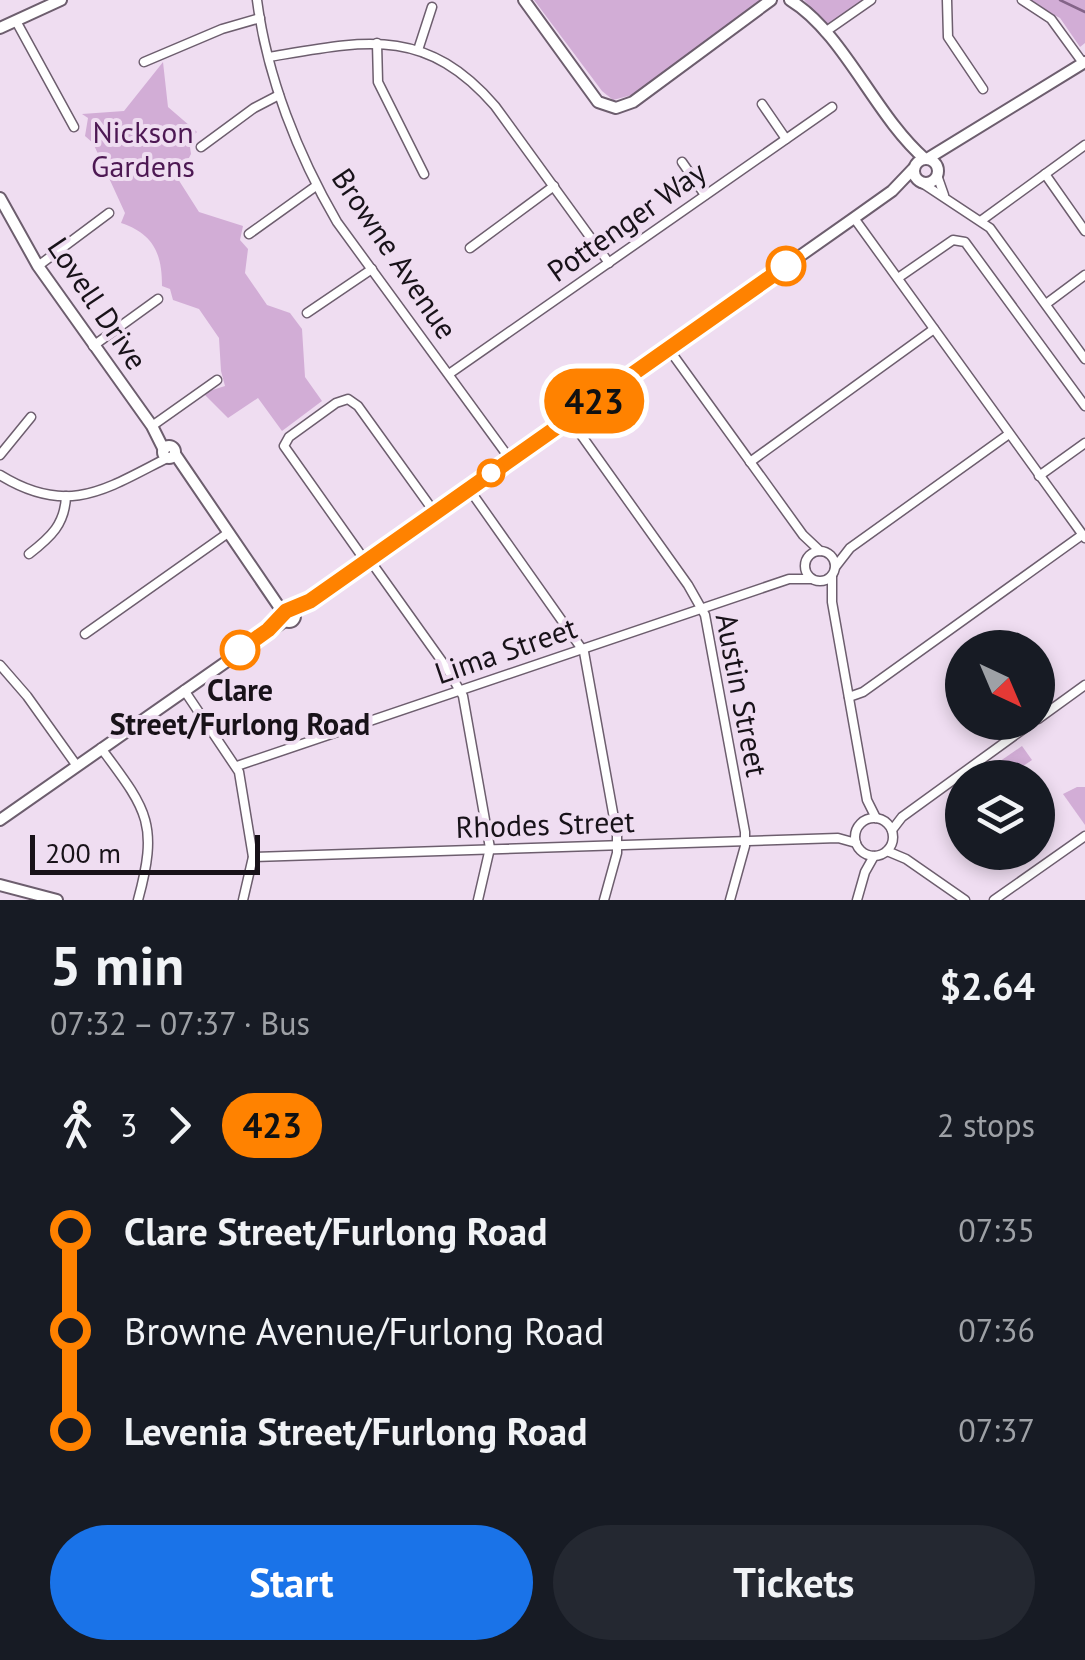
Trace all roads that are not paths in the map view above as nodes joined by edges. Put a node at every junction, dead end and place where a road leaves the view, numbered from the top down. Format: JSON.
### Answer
{"nodes":[{"id":1,"x":60,"y":0,"type":"edge"},
{"id":2,"x":257,"y":0,"type":"edge"},
{"id":3,"x":524,"y":0,"type":"edge"},
{"id":4,"x":771,"y":0,"type":"edge"},
{"id":5,"x":790,"y":0,"type":"edge"},
{"id":6,"x":872,"y":0,"type":"edge"},
{"id":7,"x":946,"y":0,"type":"edge"},
{"id":8,"x":1022,"y":0,"type":"edge"},
{"id":9,"x":432,"y":7,"type":"dead end"},
{"id":10,"x":260,"y":18,"type":"junction"},
{"id":11,"x":16,"y":21,"type":"junction"},
{"id":12,"x":0,"y":28,"type":"edge"},
{"id":13,"x":825,"y":32,"type":"junction"},
{"id":14,"x":377,"y":43,"type":"junction"},
{"id":15,"x":418,"y":50,"type":"junction"},
{"id":16,"x":269,"y":57,"type":"junction"},
{"id":17,"x":144,"y":62,"type":"dead end"},
{"id":18,"x":1084,"y":62,"type":"edge"},
{"id":19,"x":983,"y":88,"type":"dead end"},
{"id":20,"x":279,"y":95,"type":"junction"},
{"id":21,"x":762,"y":104,"type":"dead end"},
{"id":22,"x":832,"y":107,"type":"dead end"},
{"id":23,"x":74,"y":126,"type":"dead end"},
{"id":24,"x":963,"y":138,"type":"junction"},
{"id":25,"x":786,"y":139,"type":"junction"},
{"id":26,"x":906,"y":144,"type":"junction"},
{"id":27,"x":1085,"y":145,"type":"edge"},
{"id":28,"x":201,"y":147,"type":"dead end"},
{"id":29,"x":926,"y":158,"type":"junction"},
{"id":30,"x":682,"y":162,"type":"dead end"},
{"id":31,"x":914,"y":168,"type":"junction"},
{"id":32,"x":937,"y":172,"type":"junction"},
{"id":33,"x":424,"y":174,"type":"dead end"},
{"id":34,"x":1044,"y":174,"type":"junction"},
{"id":35,"x":921,"y":182,"type":"junction"},
{"id":36,"x":316,"y":186,"type":"junction"},
{"id":37,"x":554,"y":186,"type":"junction"},
{"id":38,"x":892,"y":191,"type":"junction"},
{"id":39,"x":705,"y":195,"type":"junction"},
{"id":40,"x":0,"y":198,"type":"edge"},
{"id":41,"x":950,"y":204,"type":"junction"},
{"id":42,"x":109,"y":213,"type":"dead end"},
{"id":43,"x":854,"y":218,"type":"junction"},
{"id":44,"x":982,"y":220,"type":"junction"},
{"id":45,"x":1085,"y":231,"type":"edge"},
{"id":46,"x":249,"y":234,"type":"dead end"},
{"id":47,"x":470,"y":248,"type":"dead end"},
{"id":48,"x":609,"y":263,"type":"junction"},
{"id":49,"x":38,"y":266,"type":"junction"},
{"id":50,"x":372,"y":269,"type":"junction"},
{"id":51,"x":1085,"y":275,"type":"edge"},
{"id":52,"x":898,"y":278,"type":"junction"},
{"id":53,"x":158,"y":299,"type":"dead end"},
{"id":54,"x":1046,"y":304,"type":"junction"},
{"id":55,"x":307,"y":313,"type":"dead end"},
{"id":56,"x":934,"y":330,"type":"junction"},
{"id":57,"x":93,"y":346,"type":"junction"},
{"id":58,"x":668,"y":348,"type":"junction"},
{"id":59,"x":1085,"y":359,"type":"edge"},
{"id":60,"x":449,"y":374,"type":"junction"},
{"id":61,"x":217,"y":380,"type":"dead end"},
{"id":62,"x":1085,"y":406,"type":"edge"},
{"id":63,"x":32,"y":417,"type":"dead end"},
{"id":64,"x":569,"y":418,"type":"junction"},
{"id":65,"x":155,"y":431,"type":"junction"},
{"id":66,"x":1009,"y":434,"type":"junction"},
{"id":67,"x":1085,"y":443,"type":"edge"},
{"id":68,"x":168,"y":453,"type":"junction"},
{"id":69,"x":0,"y":454,"type":"edge"},
{"id":70,"x":510,"y":459,"type":"junction"},
{"id":71,"x":750,"y":462,"type":"junction"},
{"id":72,"x":0,"y":475,"type":"edge"},
{"id":73,"x":1039,"y":476,"type":"junction"},
{"id":74,"x":469,"y":489,"type":"junction"},
{"id":75,"x":66,"y":496,"type":"junction"},
{"id":76,"x":435,"y":512,"type":"junction"},
{"id":77,"x":228,"y":532,"type":"junction"},
{"id":78,"x":803,"y":535,"type":"junction"},
{"id":79,"x":1083,"y":538,"type":"edge"},
{"id":80,"x":850,"y":548,"type":"junction"},
{"id":81,"x":824,"y":552,"type":"junction"},
{"id":82,"x":29,"y":554,"type":"dead end"},
{"id":83,"x":368,"y":560,"type":"junction"},
{"id":84,"x":807,"y":560,"type":"junction"},
{"id":85,"x":834,"y":571,"type":"junction"},
{"id":86,"x":789,"y":578,"type":"junction"},
{"id":87,"x":814,"y":580,"type":"junction"},
{"id":88,"x":832,"y":602,"type":"junction"},
{"id":89,"x":702,"y":608,"type":"junction"},
{"id":90,"x":288,"y":614,"type":"junction"},
{"id":91,"x":85,"y":634,"type":"dead end"},
{"id":92,"x":582,"y":648,"type":"junction"},
{"id":93,"x":0,"y":665,"type":"edge"},
{"id":94,"x":1085,"y":685,"type":"edge"},
{"id":95,"x":184,"y":690,"type":"junction"},
{"id":96,"x":460,"y":690,"type":"junction"},
{"id":97,"x":849,"y":697,"type":"junction"},
{"id":98,"x":1055,"y":707,"type":"edge"},
{"id":99,"x":1009,"y":740,"type":"edge"},
{"id":100,"x":102,"y":748,"type":"junction"},
{"id":101,"x":77,"y":766,"type":"junction"},
{"id":102,"x":237,"y":766,"type":"junction"},
{"id":103,"x":867,"y":800,"type":"junction"},
{"id":104,"x":902,"y":817,"type":"junction"},
{"id":105,"x":876,"y":818,"type":"junction"},
{"id":106,"x":0,"y":820,"type":"edge"},
{"id":107,"x":864,"y":820,"type":"junction"},
{"id":108,"x":886,"y":822,"type":"junction"},
{"id":109,"x":892,"y":830,"type":"junction"},
{"id":110,"x":856,"y":831,"type":"junction"},
{"id":111,"x":1085,"y":836,"type":"edge"},
{"id":112,"x":838,"y":838,"type":"junction"},
{"id":113,"x":745,"y":840,"type":"junction"},
{"id":114,"x":856,"y":843,"type":"junction"},
{"id":115,"x":618,"y":846,"type":"junction"},
{"id":116,"x":889,"y":847,"type":"junction"},
{"id":117,"x":490,"y":848,"type":"junction"},
{"id":118,"x":864,"y":853,"type":"junction"},
{"id":119,"x":253,"y":856,"type":"junction"},
{"id":120,"x":874,"y":856,"type":"junction"},
{"id":121,"x":864,"y":872,"type":"junction"},
{"id":122,"x":0,"y":884,"type":"edge"},
{"id":123,"x":996,"y":899,"type":"edge"},
{"id":124,"x":57,"y":900,"type":"edge"},
{"id":125,"x":138,"y":900,"type":"edge"},
{"id":126,"x":242,"y":900,"type":"edge"},
{"id":127,"x":478,"y":900,"type":"edge"},
{"id":128,"x":604,"y":900,"type":"edge"},
{"id":129,"x":730,"y":900,"type":"edge"},
{"id":130,"x":857,"y":900,"type":"edge"},
{"id":131,"x":965,"y":900,"type":"edge"}],
"edges":[{"from":1,"to":11,"type":"main road"},
{"from":2,"to":10,"type":"street","name":"Browne Avenue"},
{"from":3,"to":4,"type":"main road"},
{"from":5,"to":13,"type":"main road"},
{"from":6,"to":13,"type":"street"},
{"from":7,"to":19,"type":"street"},
{"from":8,"to":18,"type":"street"},
{"from":9,"to":15,"type":"street"},
{"from":10,"to":16,"type":"street","name":"Browne Avenue"},
{"from":10,"to":17,"type":"street"},
{"from":11,"to":12,"type":"main road"},
{"from":11,"to":23,"type":"street"},
{"from":13,"to":26,"type":"main road"},
{"from":14,"to":15,"type":"street"},
{"from":14,"to":16,"type":"street"},
{"from":14,"to":33,"type":"street"},
{"from":15,"to":37,"type":"street"},
{"from":16,"to":20,"type":"street","name":"Browne Avenue"},
{"from":18,"to":24,"type":"main road"},
{"from":20,"to":28,"type":"street"},
{"from":20,"to":36,"type":"street","name":"Browne Avenue"},
{"from":21,"to":25,"type":"street"},
{"from":22,"to":25,"type":"street","name":"Pottenger Way"},
{"from":24,"to":29,"type":"main road"},
{"from":24,"to":32,"type":"main road"},
{"from":25,"to":39,"type":"street","name":"Pottenger Way"},
{"from":26,"to":29,"type":"main road"},
{"from":26,"to":31,"type":"main road"},
{"from":27,"to":34,"type":"street"},
{"from":29,"to":31,"type":"main road"},
{"from":29,"to":32,"type":"main road"},
{"from":30,"to":39,"type":"street"},
{"from":31,"to":35,"type":"main road"},
{"from":31,"to":38,"type":"main road"},
{"from":32,"to":35,"type":"main road"},
{"from":32,"to":41,"type":"street"},
{"from":34,"to":44,"type":"street"},
{"from":34,"to":45,"type":"street"},
{"from":35,"to":38,"type":"main road"},
{"from":35,"to":41,"type":"street"},
{"from":36,"to":46,"type":"street"},
{"from":36,"to":50,"type":"street","name":"Browne Avenue"},
{"from":37,"to":47,"type":"street"},
{"from":37,"to":48,"type":"street"},
{"from":38,"to":43,"type":"main road"},
{"from":39,"to":48,"type":"street","name":"Pottenger Way"},
{"from":40,"to":49,"type":"main road","name":"Lovell Drive"},
{"from":41,"to":44,"type":"street"},
{"from":42,"to":49,"type":"street"},
{"from":43,"to":52,"type":"street"},
{"from":43,"to":58,"type":"main road"},
{"from":44,"to":54,"type":"street"},
{"from":48,"to":60,"type":"street","name":"Pottenger Way"},
{"from":49,"to":57,"type":"main road","name":"Lovell Drive"},
{"from":50,"to":55,"type":"street"},
{"from":50,"to":60,"type":"street","name":"Browne Avenue"},
{"from":51,"to":54,"type":"street"},
{"from":52,"to":56,"type":"street"},
{"from":52,"to":62,"type":"street"},
{"from":53,"to":57,"type":"street"},
{"from":54,"to":59,"type":"street"},
{"from":56,"to":66,"type":"street"},
{"from":56,"to":71,"type":"street"},
{"from":57,"to":65,"type":"main road","name":"Lovell Drive"},
{"from":58,"to":64,"type":"main road"},
{"from":58,"to":71,"type":"street"},
{"from":60,"to":70,"type":"street","name":"Browne Avenue"},
{"from":61,"to":65,"type":"street"},
{"from":63,"to":69,"type":"street"},
{"from":64,"to":70,"type":"main road"},
{"from":64,"to":89,"type":"street","name":"Austin Street"},
{"from":65,"to":68,"type":"main road","name":"Lovell Drive"},
{"from":66,"to":73,"type":"street"},
{"from":66,"to":80,"type":"street"},
{"from":67,"to":73,"type":"street"},
{"from":68,"to":75,"type":"street"},
{"from":68,"to":77,"type":"main road","name":"Lovell Drive"},
{"from":70,"to":74,"type":"main road"},
{"from":71,"to":78,"type":"street"},
{"from":72,"to":75,"type":"street"},
{"from":73,"to":79,"type":"street"},
{"from":74,"to":76,"type":"main road"},
{"from":74,"to":92,"type":"street"},
{"from":75,"to":82,"type":"street"},
{"from":76,"to":83,"type":"main road"},
{"from":76,"to":83,"type":"street"},
{"from":77,"to":90,"type":"main road","name":"Lovell Drive"},
{"from":77,"to":91,"type":"street"},
{"from":78,"to":81,"type":"street"},
{"from":78,"to":84,"type":"street"},
{"from":79,"to":97,"type":"street"},
{"from":80,"to":81,"type":"street"},
{"from":80,"to":85,"type":"street"},
{"from":81,"to":84,"type":"street"},
{"from":81,"to":85,"type":"street"},
{"from":83,"to":90,"type":"main road"},
{"from":83,"to":96,"type":"street"},
{"from":84,"to":86,"type":"street","name":"Lima Street"},
{"from":84,"to":87,"type":"street"},
{"from":85,"to":87,"type":"street"},
{"from":85,"to":88,"type":"street"},
{"from":86,"to":87,"type":"street","name":"Lima Street"},
{"from":86,"to":89,"type":"street","name":"Lima Street"},
{"from":87,"to":88,"type":"street"},
{"from":88,"to":97,"type":"street"},
{"from":89,"to":92,"type":"street","name":"Lima Street"},
{"from":89,"to":113,"type":"street","name":"Austin Street"},
{"from":90,"to":95,"type":"main road"},
{"from":92,"to":96,"type":"street","name":"Lima Street"},
{"from":92,"to":115,"type":"street"},
{"from":93,"to":101,"type":"street"},
{"from":94,"to":98,"type":"street"},
{"from":95,"to":100,"type":"main road"},
{"from":95,"to":102,"type":"street"},
{"from":96,"to":102,"type":"street","name":"Lima Street"},
{"from":96,"to":117,"type":"street"},
{"from":97,"to":103,"type":"street"},
{"from":99,"to":104,"type":"street"},
{"from":100,"to":101,"type":"main road"},
{"from":100,"to":125,"type":"street"},
{"from":101,"to":106,"type":"main road"},
{"from":102,"to":119,"type":"street"},
{"from":103,"to":105,"type":"street"},
{"from":103,"to":107,"type":"street"},
{"from":104,"to":108,"type":"street"},
{"from":104,"to":109,"type":"street"},
{"from":105,"to":107,"type":"street"},
{"from":105,"to":108,"type":"street"},
{"from":107,"to":110,"type":"street"},
{"from":108,"to":109,"type":"street"},
{"from":109,"to":116,"type":"street"},
{"from":110,"to":112,"type":"street","name":"Rhodes Street"},
{"from":110,"to":114,"type":"street"},
{"from":111,"to":123,"type":"street"},
{"from":112,"to":113,"type":"street","name":"Rhodes Street"},
{"from":112,"to":114,"type":"street","name":"Rhodes Street"},
{"from":113,"to":115,"type":"street","name":"Rhodes Street"},
{"from":113,"to":129,"type":"street","name":"Austin Street"},
{"from":114,"to":118,"type":"street"},
{"from":115,"to":117,"type":"street","name":"Rhodes Street"},
{"from":115,"to":128,"type":"street"},
{"from":116,"to":120,"type":"street"},
{"from":116,"to":131,"type":"street"},
{"from":117,"to":119,"type":"street","name":"Rhodes Street"},
{"from":117,"to":127,"type":"street"},
{"from":118,"to":120,"type":"street"},
{"from":118,"to":121,"type":"street"},
{"from":119,"to":126,"type":"street"},
{"from":120,"to":121,"type":"street"},
{"from":121,"to":130,"type":"street"},
{"from":122,"to":124,"type":"main road"}]}
